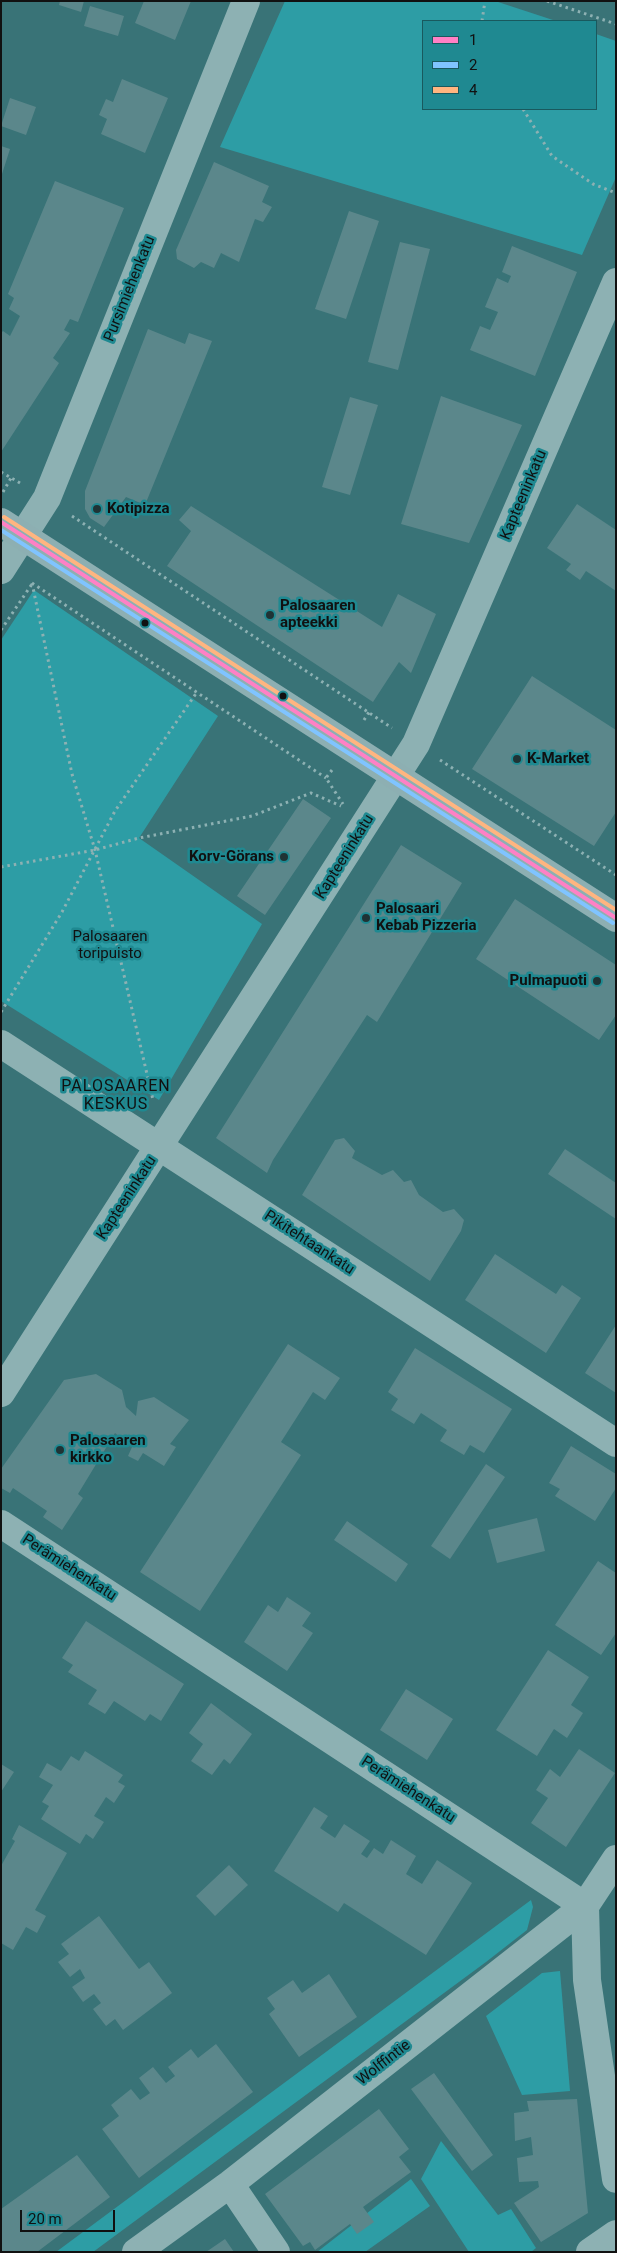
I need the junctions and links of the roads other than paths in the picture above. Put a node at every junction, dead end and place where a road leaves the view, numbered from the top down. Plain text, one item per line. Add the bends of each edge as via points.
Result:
1 (246, 1) edge
2 (616, 282) edge
3 (12, 529) edge
4 (2, 568) edge
5 (396, 776) junction
6 (613, 909) edge
7 (1, 1044) edge
8 (160, 1146) junction
9 (1, 1393) edge
10 (616, 1443) edge
11 (1, 1524) edge
12 (616, 1858) edge
13 (585, 1906) junction
14 (616, 2179) edge
15 (230, 2184) junction
16 (616, 2234) edge
17 (136, 2252) edge
18 (276, 2252) edge
19 (590, 2252) edge

1 - 3 street, Pursimiehenkatu via 47,498
2 - 5 street, Kapteeninkatu via 416,744
3 - 4 street, Pursimiehenkatu
3 - 5 main road
5 - 6 main road
5 - 8 street, Kapteeninkatu
7 - 8 street, Pikitehtaankatu
8 - 9 street, Kapteeninkatu
8 - 10 street, Pikitehtaankatu
11 - 13 street, Perämiehenkatu
12 - 13 street, Wolffintie
13 - 14 street via 587,1980
13 - 15 street, Wolffintie
15 - 17 street, Wolffintie
15 - 18 street
16 - 19 street

